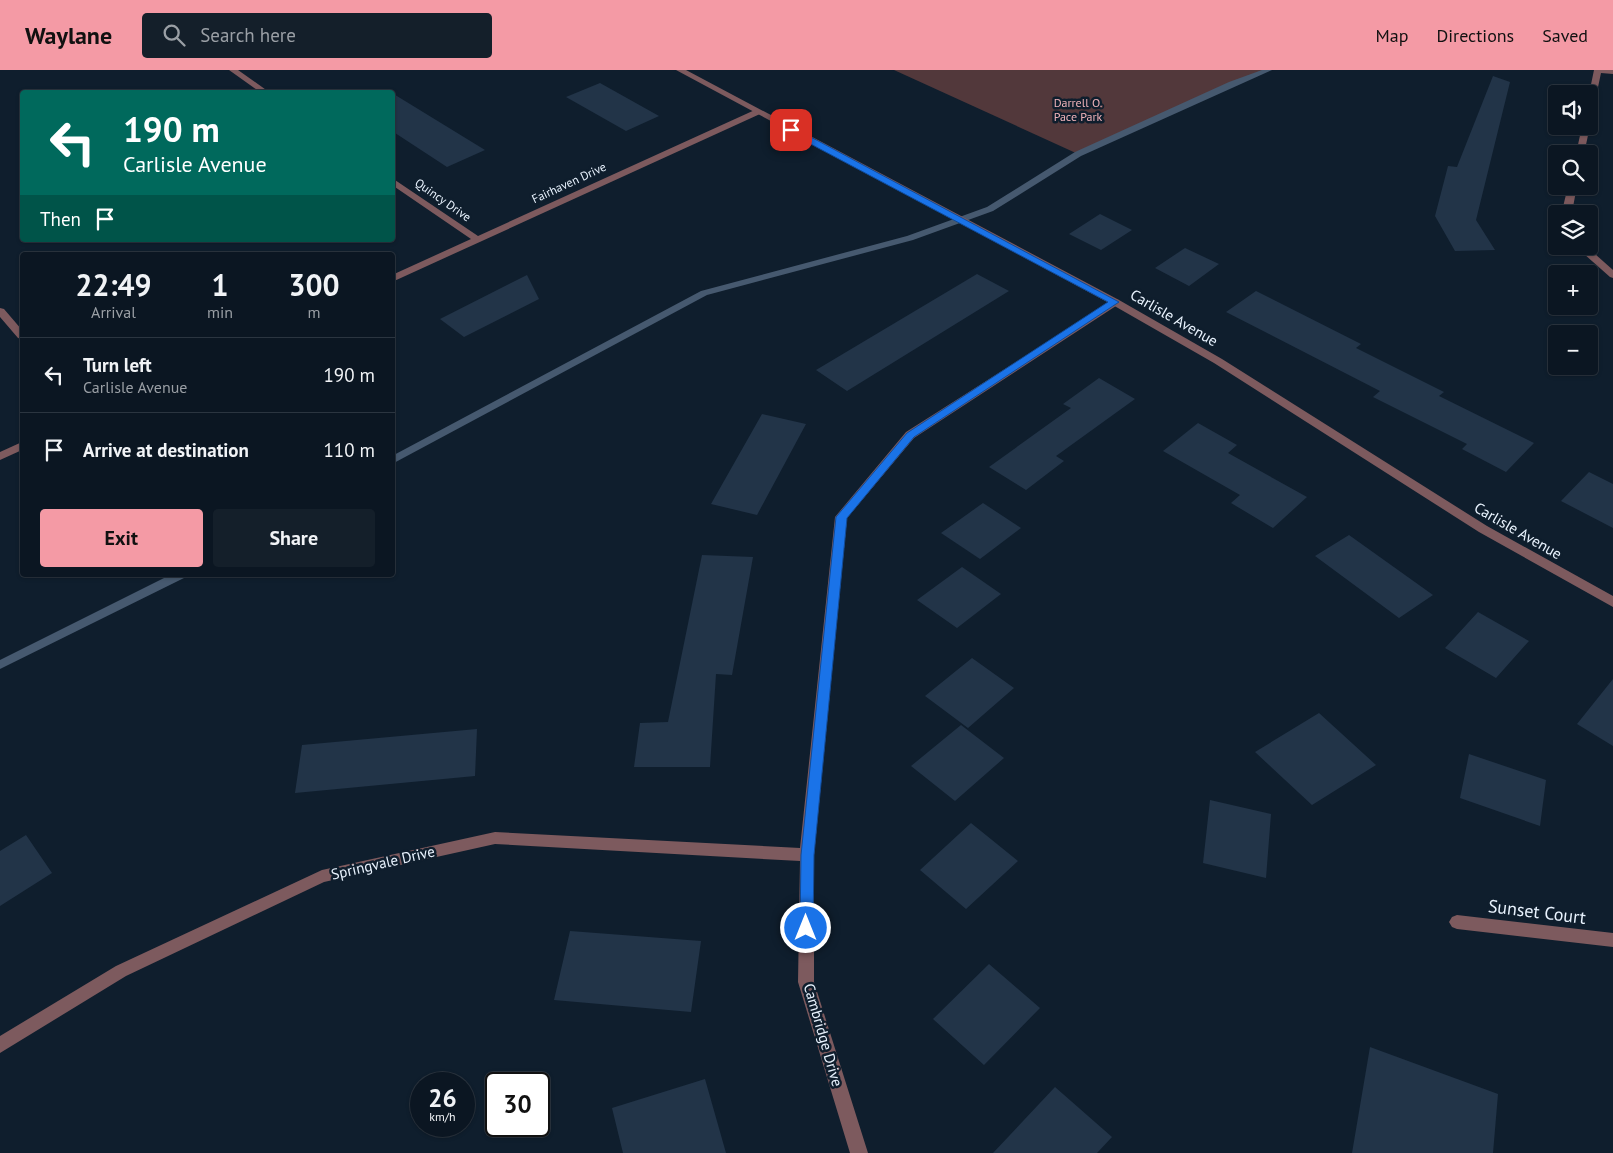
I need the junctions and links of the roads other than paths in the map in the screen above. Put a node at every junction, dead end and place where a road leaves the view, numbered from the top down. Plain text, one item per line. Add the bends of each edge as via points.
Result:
1 (233, 70) edge
2 (680, 70) edge
3 (1598, 70) edge
4 (1613, 72) edge
5 (1595, 85) edge
6 (263, 90) edge
7 (757, 112) junction
8 (395, 183) edge
9 (478, 240) junction
10 (1590, 255) edge
11 (1613, 275) edge
12 (395, 278) edge
13 (1115, 302) junction
14 (0, 311) edge
15 (20, 334) edge
16 (20, 447) edge
17 (0, 456) edge
18 (1613, 602) edge
19 (807, 855) junction
20 (1457, 922) dead end
21 (1613, 940) edge
22 (0, 1045) edge
23 (859, 1153) edge

1 - 6 street
2 - 7 street, Carlisle Avenue
3 - 4 street
3 - 5 street
7 - 9 street, Fairhaven Drive
7 - 13 street, Carlisle Avenue
8 - 9 street, Quincy Drive
9 - 12 street, Fairhaven Drive
10 - 11 street
13 - 18 street, Carlisle Avenue via 1218,361 1483,530
13 - 19 street, Cambridge Drive via 910,435 841,517
14 - 15 street
16 - 17 street
19 - 22 street, Springvale Drive via 496,838 322,876 121,971
19 - 23 street, Cambridge Drive via 806,982
20 - 21 street, Sunset Court

